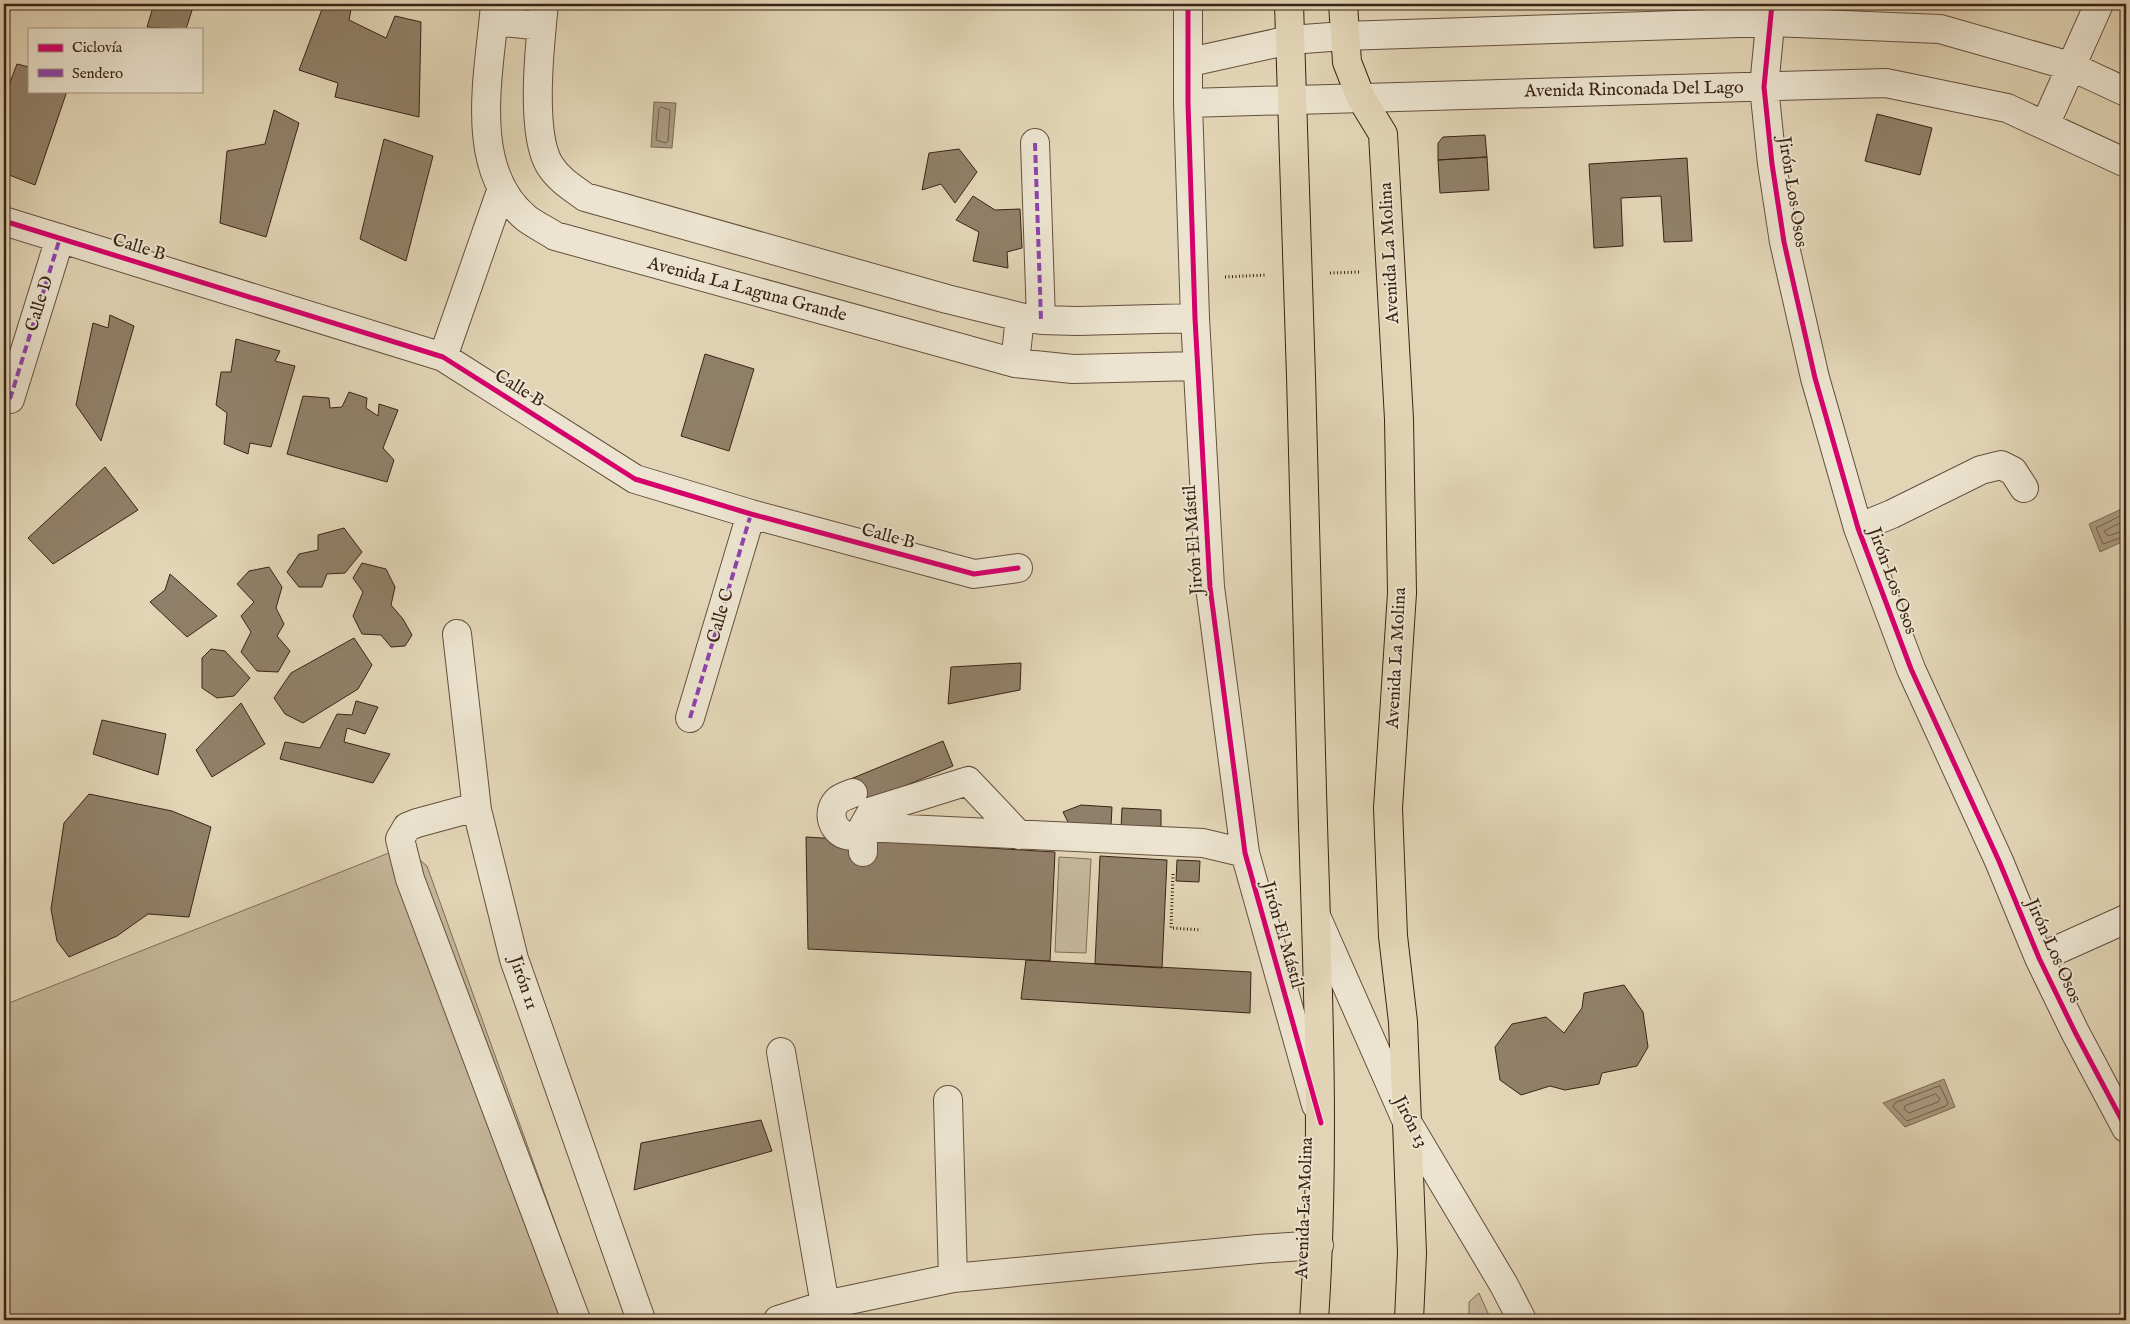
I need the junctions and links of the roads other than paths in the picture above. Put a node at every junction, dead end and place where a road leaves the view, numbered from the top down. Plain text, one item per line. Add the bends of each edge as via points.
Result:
1 (1188, 4) edge
2 (1289, 4) edge
3 (1343, 4) edge
4 (2099, 4) edge
5 (495, 12) edge
6 (1771, 13) edge
7 (543, 15) edge
8 (1344, 36) junction
9 (1290, 40) junction
10 (1190, 62) junction
11 (2070, 66) junction
12 (1764, 87) junction
13 (2126, 92) edge
14 (1361, 98) junction
15 (1292, 100) junction
16 (1188, 103) junction
17 (2044, 125) junction
18 (1035, 143) dead end
19 (2126, 162) edge
20 (502, 188) junction
21 (4, 221) edge
22 (60, 238) junction
23 (1030, 318) junction
24 (1195, 318) junction
25 (443, 357) junction
26 (1015, 363) junction
27 (1196, 366) junction
28 (10, 399) dead end
29 (2024, 488) dead end
30 (751, 514) junction
31 (1858, 528) junction
32 (1018, 568) dead end
33 (457, 634) dead end
34 (690, 718) dead end
35 (853, 793) dead end
36 (476, 807) junction
37 (1019, 835) junction
38 (863, 852) dead end
39 (1246, 853) junction
40 (1316, 916) junction
41 (2126, 918) edge
42 (2039, 958) junction
43 (781, 1052) dead end
44 (948, 1100) dead end
45 (1407, 1122) junction
46 (1321, 1123) junction
47 (2126, 1128) edge
48 (1319, 1245) junction
49 (953, 1278) junction
50 (825, 1305) junction
51 (576, 1320) edge
52 (641, 1320) edge
53 (778, 1320) edge
54 (1314, 1320) edge
55 (1409, 1320) edge
56 (1522, 1320) edge

1 - 10 street, Jirón El Mástil
2 - 9 main road, Avenida La Molina
3 - 8 main road, Avenida La Molina
4 - 11 street
5 - 7 street
5 - 20 street, Avenida La Laguna Grande via 486,115 489,158
6 - 8 street
6 - 11 street via 1940,29
6 - 12 street, Jirón Los Osos
7 - 23 street via 539,136 548,163 563,182 585,197 947,299
8 - 9 street
8 - 14 main road, Avenida La Molina via 1347,62
9 - 10 street
9 - 15 main road, Avenida La Molina
10 - 16 street, Jirón El Mástil
11 - 13 street
11 - 17 street
12 - 14 street, Avenida Rinconada Del Lago
12 - 17 street, Avenida Rinconada Del Lago via 1886,83 2007,108
12 - 31 street, Jirón Los Osos via 1772,164 1798,310
14 - 15 street, Avenida Rinconada Del Lago
14 - 45 main road, Avenida La Molina via 1383,134 1400,419 1402,593 1388,808 1393,936 1403,1022
15 - 16 street, Avenida Rinconada Del Lago
15 - 40 main road, Avenida La Molina
16 - 24 street, Jirón El Mástil
17 - 19 street, Avenida Rinconada Del Lago
18 - 23 street
20 - 25 street
20 - 26 street, Avenida La Laguna Grande via 525,217 555,236
21 - 22 street, Calle B
22 - 25 street, Calle B
22 - 28 street, Calle D
23 - 24 street
23 - 26 street
24 - 27 street, Jirón El Mástil
25 - 30 street, Calle B via 635,479
26 - 27 street, Avenida La Laguna Grande via 1073,369
27 - 39 street, Jirón El Mástil via 1210,587
29 - 31 street via 2013,472 2001,465 1981,470
30 - 32 street, Calle B via 974,574
30 - 34 street, Calle C
31 - 42 street, Jirón Los Osos via 1911,669 1999,861
33 - 36 street, Jirón 11
35 - 38 street via 838,800 831,816 837,830 844,835 863,836
36 - 51 street via 407,827 400,839 410,879
36 - 52 street, Jirón 11 via 514,959
37 - 37 street via 882,828 863,827 872,812 968,780
37 - 39 street via 1203,843
39 - 46 street, Jirón El Mástil
40 - 45 street, Jirón 13
40 - 46 main road, Avenida La Molina
41 - 42 street
42 - 47 street, Jirón Los Osos
43 - 50 street
44 - 49 street
45 - 55 main road, Avenida La Molina via 1412,1253
45 - 56 street, Jirón 13
46 - 48 main road, Avenida La Molina
48 - 49 street
48 - 54 main road, Avenida La Molina
49 - 50 street
50 - 53 street

